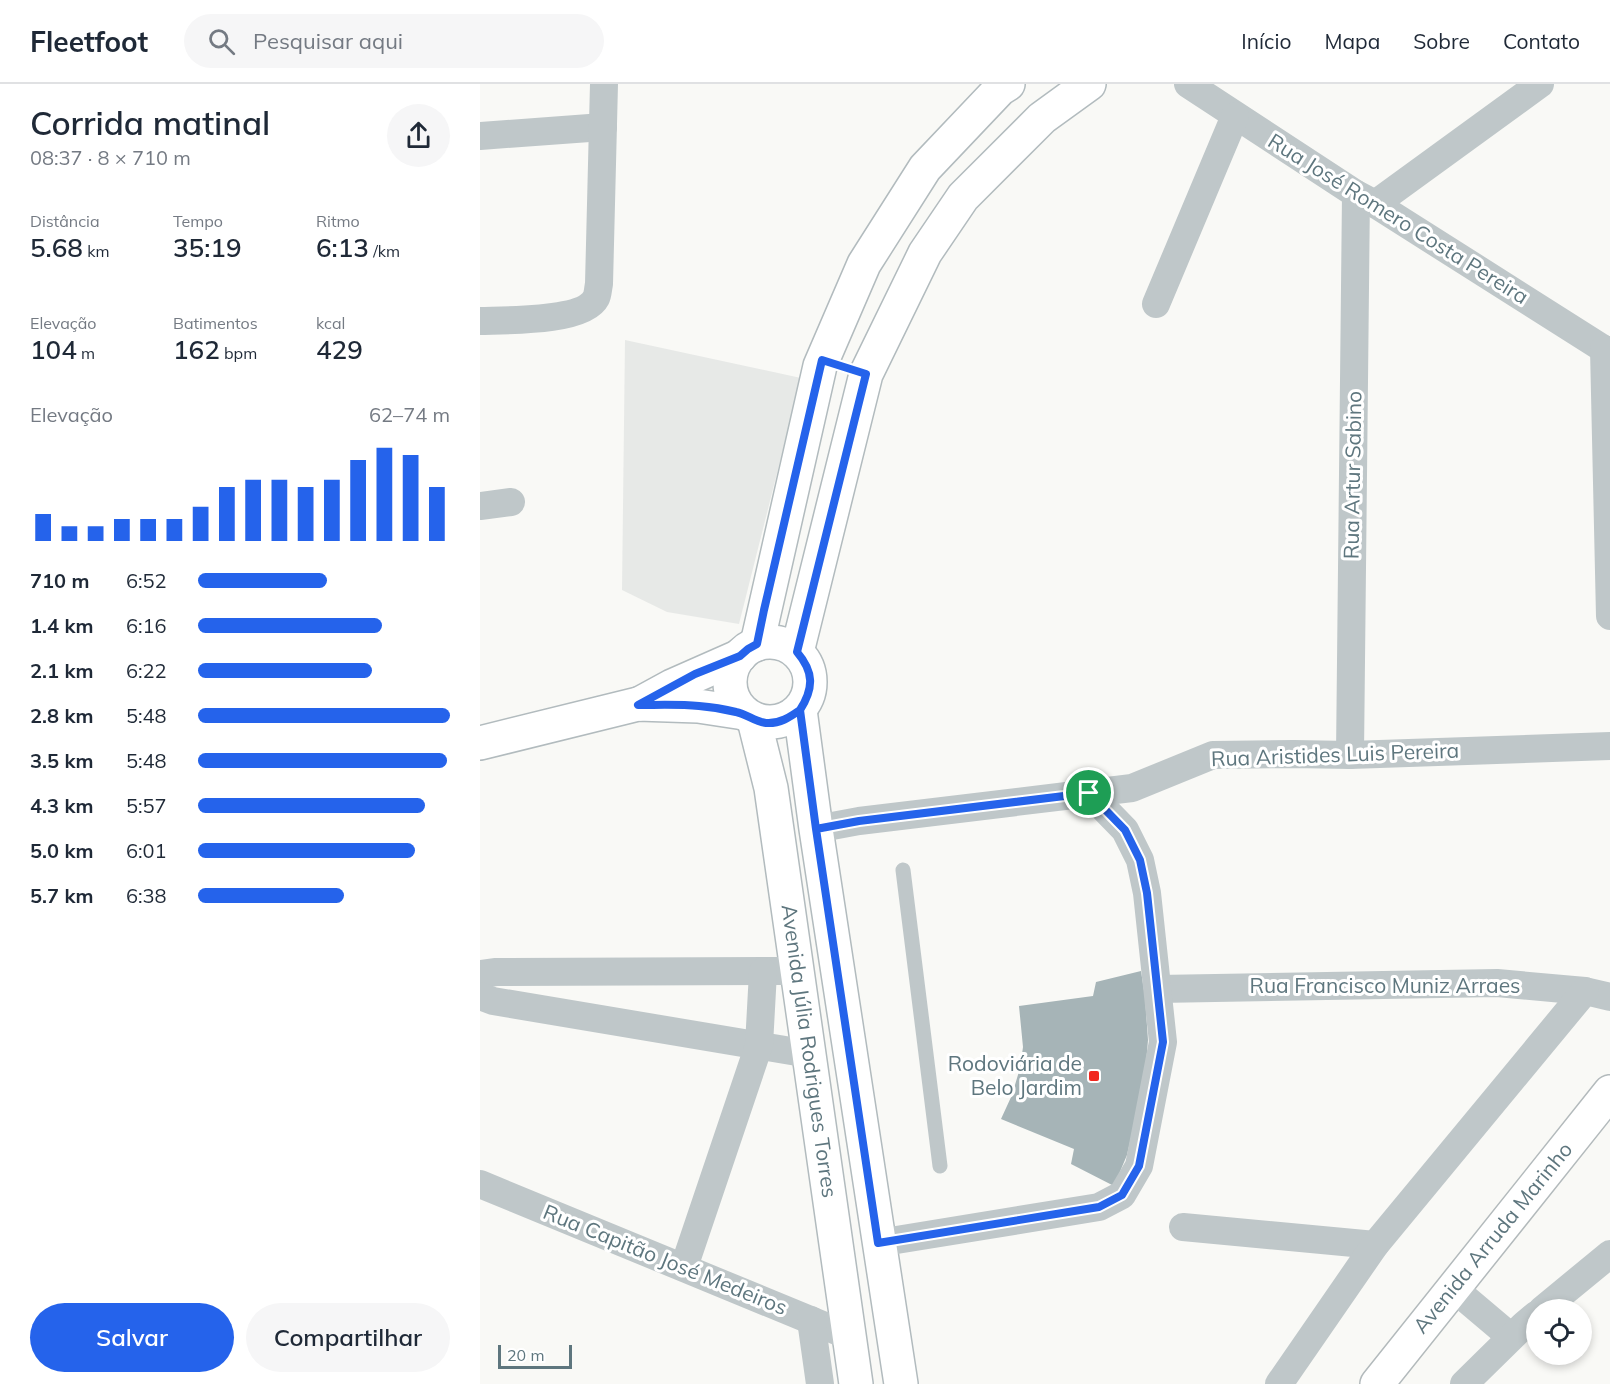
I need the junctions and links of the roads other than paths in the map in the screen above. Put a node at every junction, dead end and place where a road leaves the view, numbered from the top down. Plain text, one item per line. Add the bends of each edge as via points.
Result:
1 (604, 84) edge
2 (1009, 84) edge
3 (1089, 84) edge
4 (1188, 84) edge
5 (1540, 84) edge
6 (1235, 116) junction
7 (1042, 118) junction
8 (603, 127) junction
9 (480, 136) edge
10 (1365, 199) junction
11 (1156, 304) dead end
12 (480, 321) edge
13 (1607, 351) edge
14 (822, 360) junction
15 (866, 374) junction
16 (1609, 496) edge
17 (511, 502) dead end
18 (480, 506) edge
19 (1610, 616) edge
20 (748, 650) junction
21 (797, 652) junction
22 (638, 705) junction
23 (800, 710) junction
24 (749, 716) junction
25 (480, 743) edge
26 (1610, 746) edge
27 (1350, 755) junction
28 (1089, 793) junction
29 (816, 829) junction
30 (903, 870) dead end
31 (797, 971) junction
32 (763, 972) junction
33 (480, 974) edge
34 (1158, 989) junction
35 (1598, 994) edge
36 (480, 996) edge
37 (759, 1046) junction
38 (809, 1054) junction
39 (1610, 1092) edge
40 (940, 1166) dead end
41 (480, 1184) edge
42 (1183, 1227) dead end
43 (878, 1243) junction
44 (1375, 1245) junction
45 (1610, 1254) edge
46 (684, 1267) junction
47 (1453, 1288) junction
48 (1555, 1299) edge
49 (811, 1320) junction
50 (1526, 1324) edge
51 (849, 1336) junction
52 (1511, 1337) junction
53 (820, 1384) edge
54 (856, 1384) edge
55 (901, 1384) edge
56 (1278, 1384) edge
57 (1377, 1384) edge
58 (1464, 1384) edge

1 - 8 street
2 - 7 main road
2 - 14 main road via 925,168 864,264
3 - 7 main road
4 - 6 street, Rua José Romero Costa Pereira
5 - 10 street
6 - 10 street, Rua José Romero Costa Pereira
6 - 11 street
7 - 15 main road via 963,196 925,253
8 - 9 street
8 - 12 street via 596,299 588,307 548,318
10 - 13 street, Rua José Romero Costa Pereira
10 - 27 street, Rua Artur Sabino
13 - 16 street
14 - 15 main road
14 - 20 main road via 764,610
15 - 21 main road
16 - 19 street
17 - 18 street
20 - 21 main road via 778,642
20 - 22 main road
20 - 24 main road via 733,667 730,679 735,703
21 - 23 main road via 810,674 811,686
22 - 24 main road via 698,705
22 - 25 main road
23 - 24 main road via 779,722 766,723
23 - 29 main road, Avenida Júlia Rodrigues Torres
24 - 31 main road, Avenida Júlia Rodrigues Torres via 771,788
26 - 27 street, Rua Aristides Luis Pereira
27 - 28 street, Rua Aristides Luis Pereira via 1212,755 1132,788
28 - 29 street, Rua Aristides Luis Pereira
28 - 34 street via 1125,830 1140,860
29 - 43 main road, Avenida Júlia Rodrigues Torres
30 - 40 lane
31 - 32 street
31 - 38 main road, Avenida Júlia Rodrigues Torres
32 - 33 street
32 - 37 street
34 - 35 street, Rua Francisco Muniz Arraes via 1497,983
34 - 43 street via 1163,1042 1139,1166 1122,1195 1099,1207
35 - 44 street
36 - 37 street
37 - 38 street
37 - 46 street
38 - 51 main road, Avenida Júlia Rodrigues Torres
39 - 47 main road, Avenida Arruda Marinho
41 - 46 street, Rua Capitão José Medeiros
42 - 44 street
43 - 55 main road, Avenida Júlia Rodrigues Torres
44 - 56 street
45 - 48 street
46 - 49 street, Rua Capitão José Medeiros
47 - 52 street
47 - 57 main road, Avenida Arruda Marinho
49 - 51 street, Rua Capitão José Medeiros
49 - 53 street
50 - 52 street
51 - 54 main road, Avenida Júlia Rodrigues Torres
52 - 58 street

